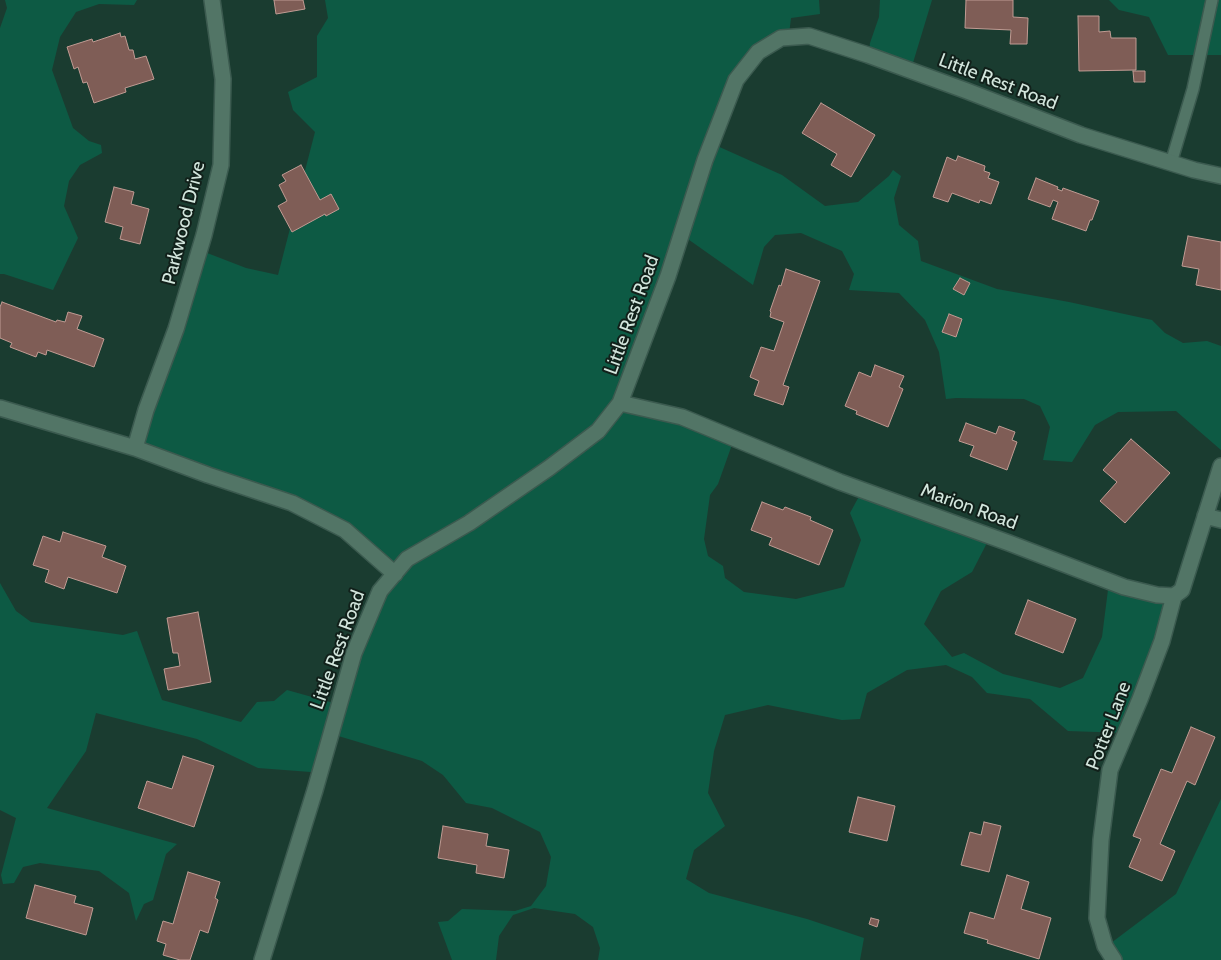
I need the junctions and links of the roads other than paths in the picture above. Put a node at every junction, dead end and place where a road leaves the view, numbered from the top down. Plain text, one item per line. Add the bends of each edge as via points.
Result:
1 (212, 0) edge
2 (1212, 0) edge
3 (1171, 163) junction
4 (1221, 176) edge
5 (620, 403) junction
6 (0, 408) edge
7 (135, 448) junction
8 (1221, 466) edge
9 (1205, 516) junction
10 (1221, 520) edge
11 (395, 574) junction
12 (1174, 596) junction
13 (262, 960) edge
14 (1114, 960) edge

1 - 7 street, Parkwood Drive via 222,78 221,166 182,311
2 - 3 lane via 1193,89
3 - 4 street, Little Rest Road
3 - 5 street, Little Rest Road via 1081,135 868,54 809,36 781,38 758,52 736,80
5 - 11 street, Little Rest Road via 598,431 469,523 407,559
5 - 12 street, Marion Road via 682,417 840,482 1124,587
6 - 7 street
7 - 11 street via 292,503 345,530
8 - 9 street
9 - 10 street
9 - 12 street via 1182,590
11 - 13 street, Little Rest Road via 380,591 354,653
12 - 14 street, Potter Lane via 1162,641 1110,770 1101,840 1097,918 1105,946

